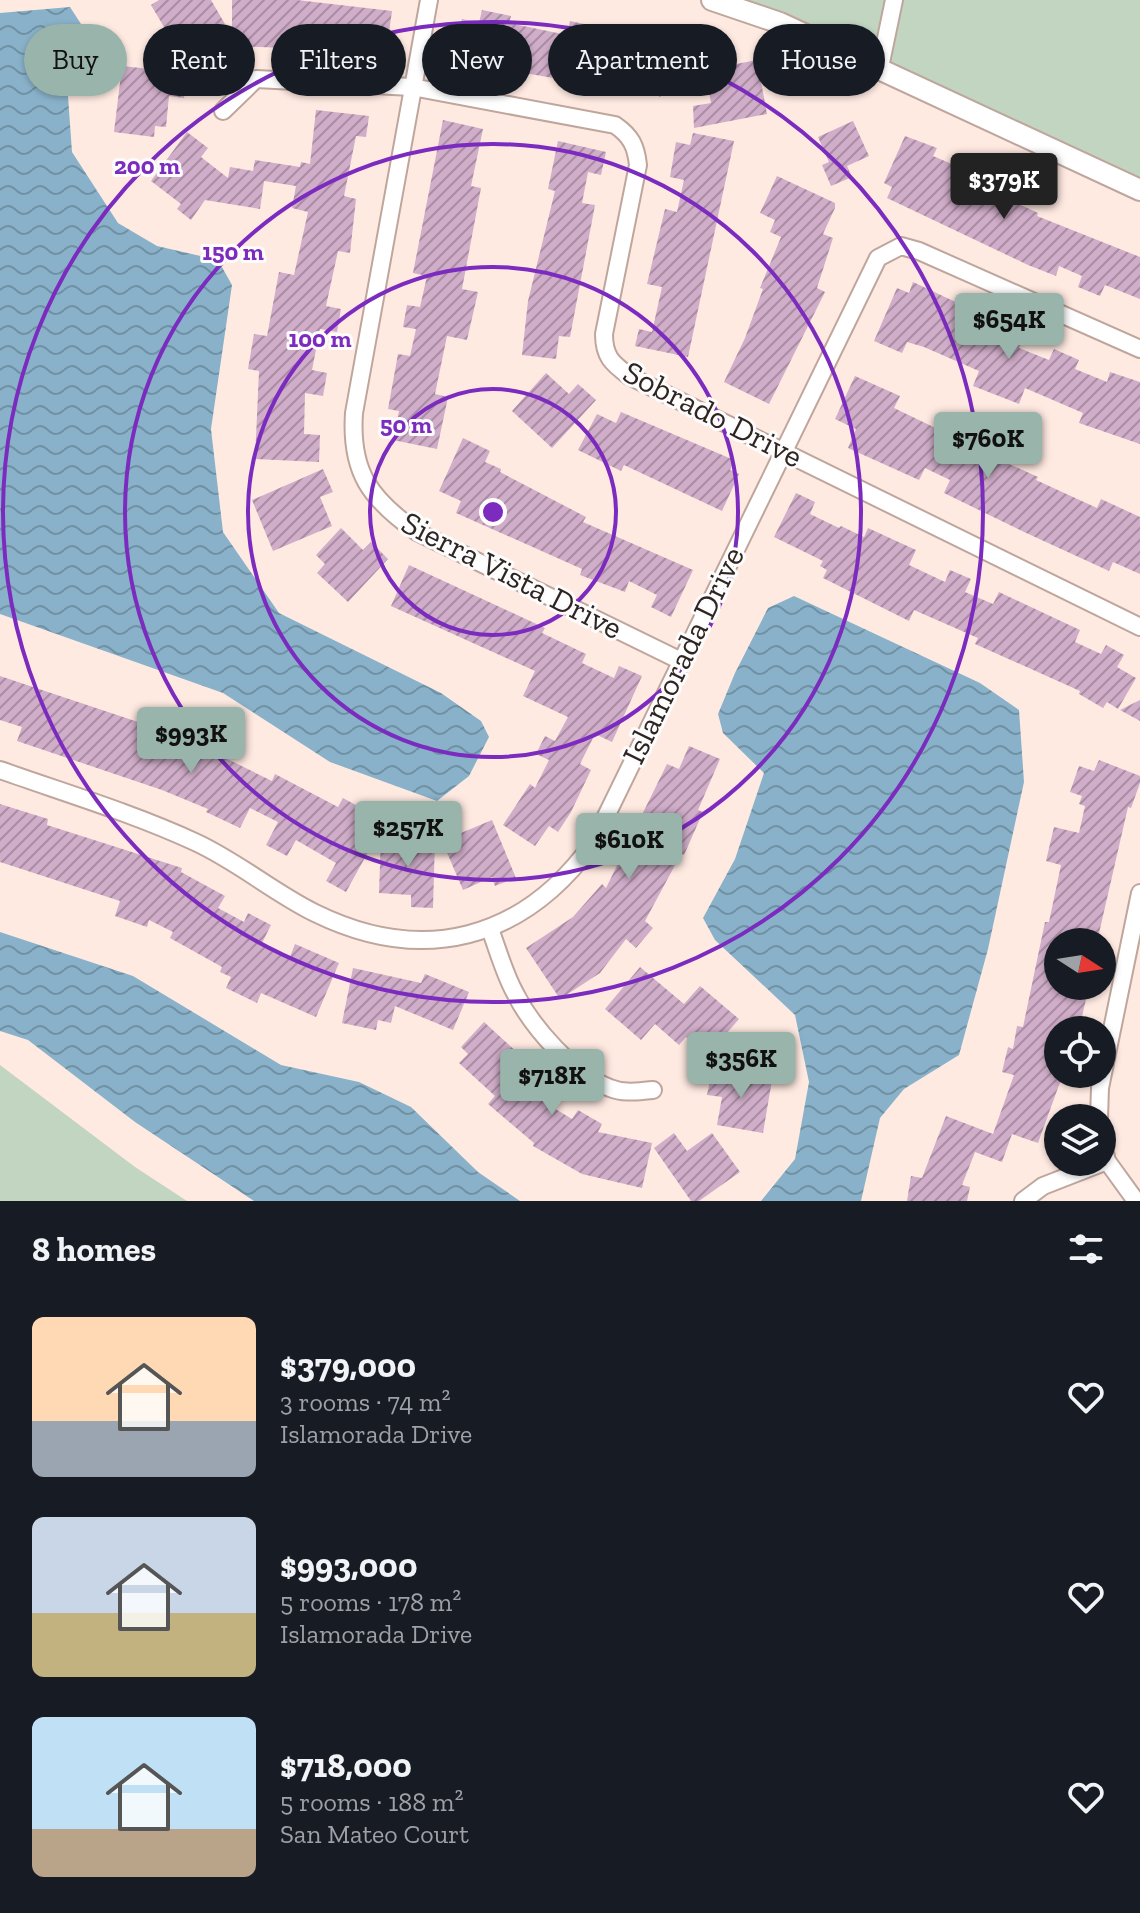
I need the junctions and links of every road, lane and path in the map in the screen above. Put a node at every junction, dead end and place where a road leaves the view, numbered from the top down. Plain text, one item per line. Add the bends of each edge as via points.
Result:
1 (429, 0) edge
2 (712, 0) edge
3 (894, 0) edge
4 (782, 24) edge
5 (885, 43) edge
6 (885, 75) edge
7 (412, 87) junction
8 (223, 111) dead end
9 (1140, 190) edge
10 (1140, 349) edge
11 (782, 450) junction
12 (1140, 627) edge
13 (679, 660) junction
14 (0, 770) edge
15 (1140, 893) edge
16 (490, 929) junction
17 (653, 1090) dead end
18 (1099, 1104) edge
19 (1116, 1173) edge
20 (1069, 1176) edge
21 (1023, 1201) edge
22 (1136, 1201) edge

1 - 7 street, Sierra Vista Drive
2 - 4 street
3 - 5 street
6 - 9 street
7 - 8 street via 256,79
7 - 11 street, Sobrado Drive via 600,120 628,134 638,165 604,351 629,376
7 - 13 street, Sierra Vista Drive via 354,413 356,462 388,512 417,532
10 - 11 street, Islamorada Drive via 901,246 878,258
11 - 12 street, Sobrado Drive
11 - 13 street, Islamorada Drive
13 - 16 street, Islamorada Drive via 593,843 547,895
14 - 16 street, Islamorada Drive via 198,843 353,930 395,941 436,942
15 - 18 street
16 - 17 street via 514,993 542,1035 608,1088 629,1093
19 - 22 street
20 - 21 street

